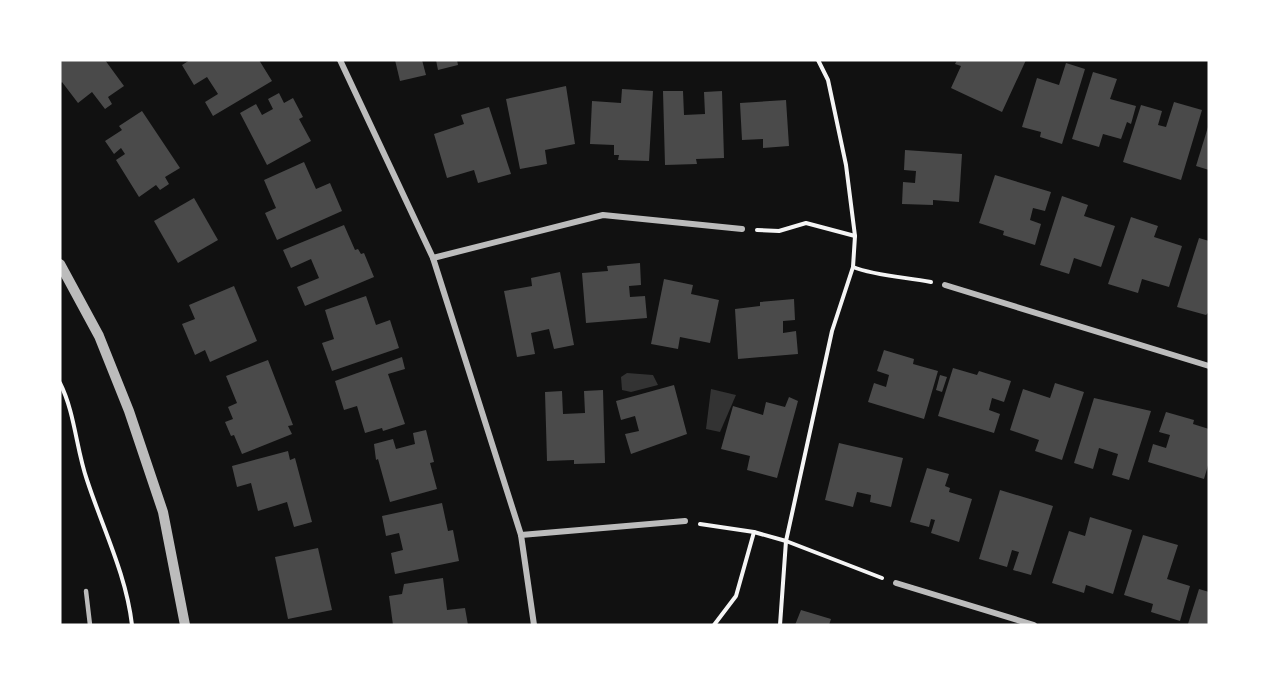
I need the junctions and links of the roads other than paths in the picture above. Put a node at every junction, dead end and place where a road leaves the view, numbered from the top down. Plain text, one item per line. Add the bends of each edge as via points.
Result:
1 (340, 60) edge
2 (742, 229) road end
3 (433, 258) junction
4 (60, 264) edge
5 (945, 285) road end
6 (1209, 366) edge
7 (684, 521) road end
8 (521, 535) junction
9 (896, 583) road end
10 (86, 591) dead end
11 (90, 625) edge
12 (185, 625) edge
13 (534, 625) edge
14 (1034, 625) edge

1 - 3 street
2 - 3 street via 603,215
3 - 8 street
4 - 12 street via 99,336 133,423 163,512
5 - 6 street
7 - 8 street
8 - 13 street
9 - 14 street
10 - 11 lane

